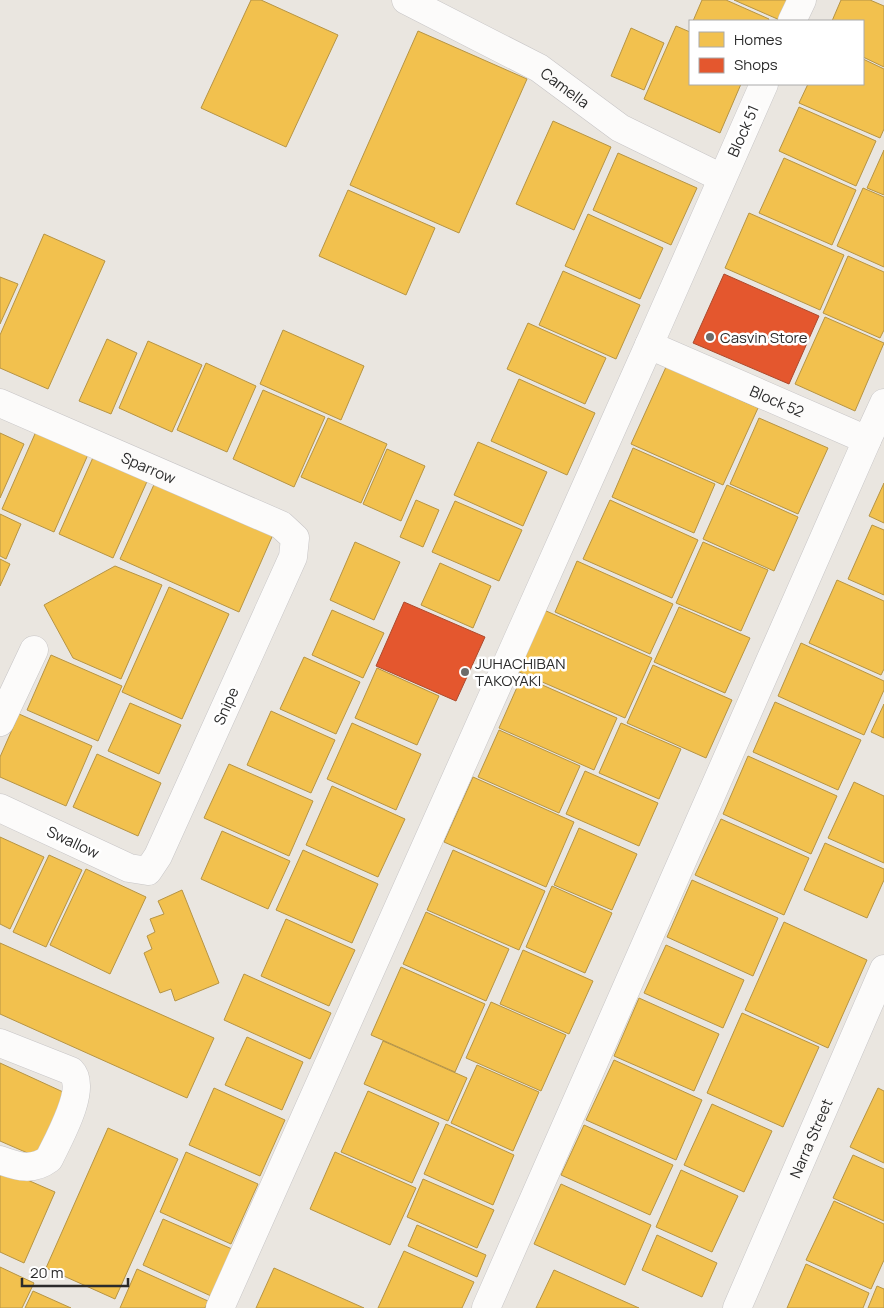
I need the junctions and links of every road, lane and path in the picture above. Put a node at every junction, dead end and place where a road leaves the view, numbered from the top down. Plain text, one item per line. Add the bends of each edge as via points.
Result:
1 (406, 0) edge
2 (802, 0) edge
3 (792, 20) edge
4 (764, 85) edge
5 (722, 178) junction
6 (649, 345) junction
7 (884, 403) edge
8 (0, 404) edge
9 (867, 440) junction
10 (295, 538) joint
11 (34, 650) dead end
12 (0, 722) edge
13 (0, 808) edge
14 (148, 871) joint
15 (884, 968) edge
16 (0, 1043) edge
17 (0, 1160) edge
18 (220, 1308) edge
19 (486, 1308) edge
20 (737, 1308) edge

1 - 5 street, Camella via 539,68 620,128
2 - 3 street
4 - 5 street, Block 51
5 - 6 street, Block 51
6 - 9 street, Block 52
6 - 18 street, Block 51
7 - 9 street
8 - 10 street, Sparrow via 280,525
9 - 19 street
10 - 14 street, Snipe via 293,557 158,856
11 - 12 street
13 - 14 street, Swallow via 129,868
15 - 20 street, Narra Street
16 - 17 street via 71,1071 77,1084 74,1102 49,1159 32,1167

